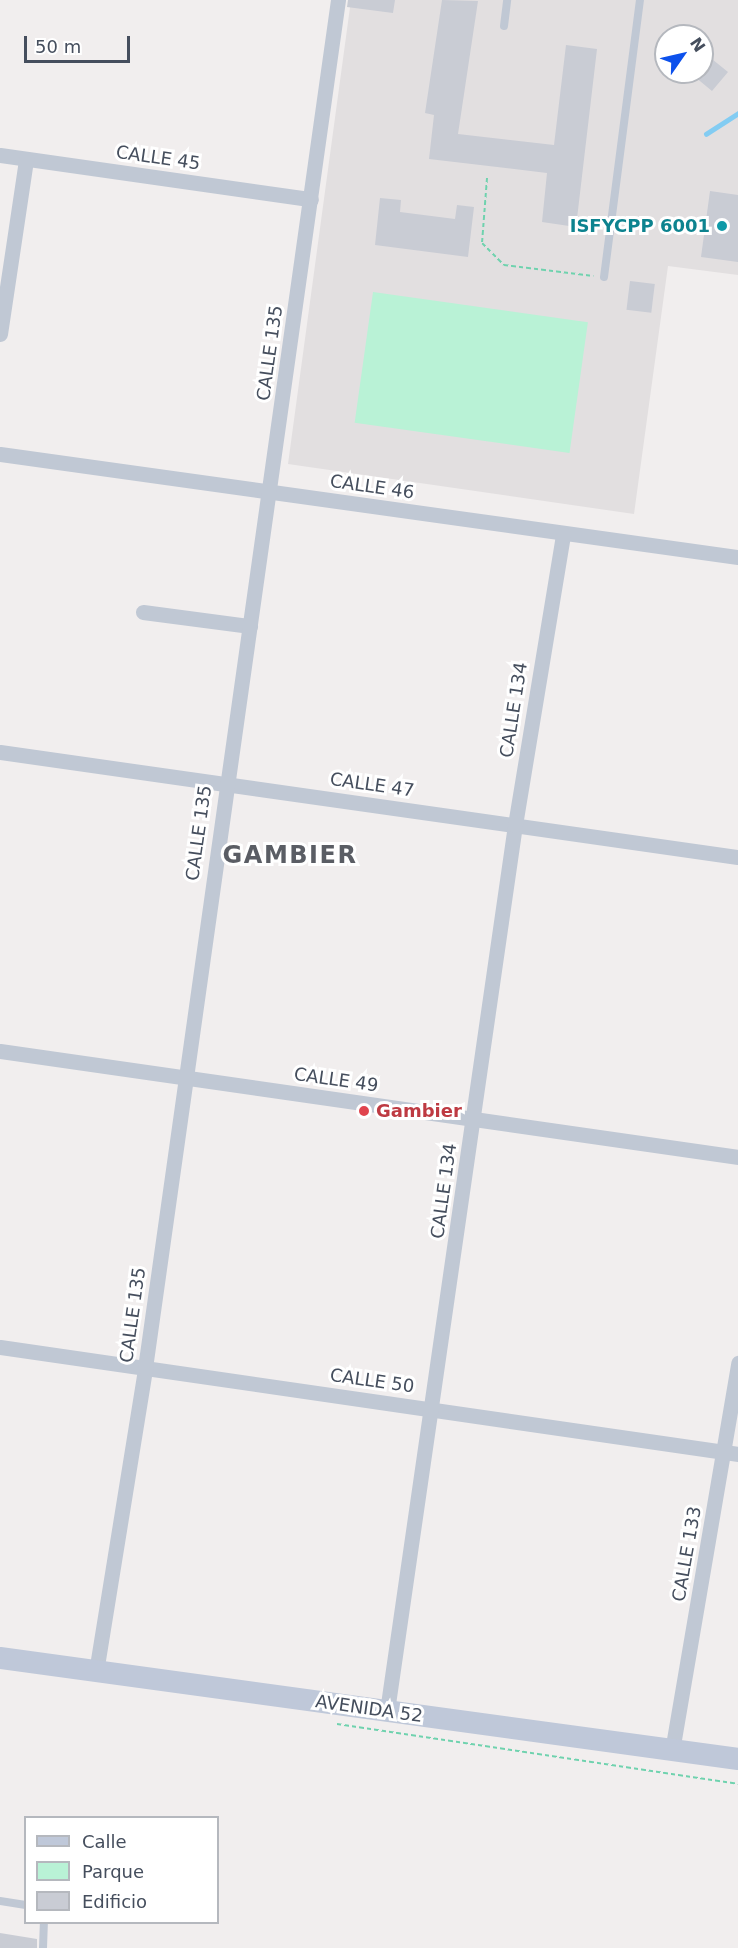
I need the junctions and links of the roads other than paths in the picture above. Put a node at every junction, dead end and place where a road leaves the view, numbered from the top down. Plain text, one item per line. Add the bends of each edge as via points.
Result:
1 (338, 0) edge
2 (507, 0) edge
3 (640, 0) edge
4 (504, 27) dead end
5 (0, 155) edge
6 (26, 159) junction
7 (311, 199) junction
8 (604, 277) road end
9 (0, 334) edge
10 (0, 454) edge
11 (270, 493) junction
12 (563, 534) junction
13 (738, 557) edge
14 (142, 612) dead end
15 (250, 627) junction
16 (0, 752) edge
17 (226, 784) junction
18 (515, 825) junction
19 (738, 857) edge
20 (0, 1051) edge
21 (184, 1078) junction
22 (473, 1119) junction
23 (738, 1157) edge
24 (0, 1347) edge
25 (738, 1363) edge
26 (146, 1368) junction
27 (433, 1410) junction
28 (731, 1453) edge
29 (0, 1658) edge
30 (96, 1672) junction
31 (387, 1711) junction
32 (672, 1750) junction
33 (738, 1759) edge
34 (0, 1901) edge
35 (24, 1905) edge
36 (44, 1924) edge
37 (43, 1948) edge

1 - 7 street, CALLE 135
2 - 4 lane
3 - 8 lane
5 - 6 street, CALLE 45
6 - 7 street, CALLE 45
6 - 9 street
7 - 11 street, CALLE 135
10 - 11 street, CALLE 46
11 - 12 street, CALLE 46
11 - 15 street, CALLE 135
12 - 13 street, CALLE 46
12 - 18 street, CALLE 134
14 - 15 street
15 - 17 street, CALLE 135
16 - 17 street, CALLE 47
17 - 18 street, CALLE 47
17 - 21 street, CALLE 135
18 - 19 street, CALLE 47
18 - 22 street, CALLE 134
20 - 21 street, CALLE 49
21 - 22 street, CALLE 49
21 - 26 street, CALLE 135
22 - 23 street, CALLE 49
22 - 27 street, CALLE 134
24 - 26 street, CALLE 50
25 - 28 street, CALLE 133
26 - 27 street, CALLE 50
26 - 30 street, CALLE 135
27 - 28 street, CALLE 50
27 - 31 street, CALLE 134
28 - 32 street, CALLE 133
29 - 30 main road, AVENIDA 52
30 - 31 main road, AVENIDA 52
31 - 32 main road, AVENIDA 52
32 - 33 main road, AVENIDA 52
34 - 35 lane
36 - 37 lane

